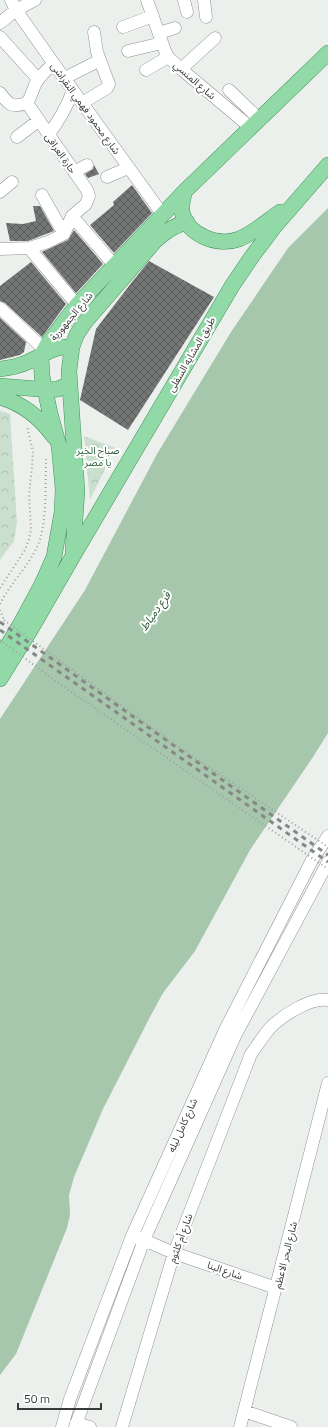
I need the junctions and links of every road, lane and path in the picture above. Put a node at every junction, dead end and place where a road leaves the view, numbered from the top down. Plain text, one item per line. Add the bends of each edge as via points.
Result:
1 (35, 0) edge
2 (147, 0) edge
3 (184, 0) edge
4 (204, 0) edge
5 (14, 5) edge
6 (187, 12) dead end
7 (153, 16) junction
8 (206, 17) dead end
9 (0, 23) edge
10 (123, 26) dead end
11 (176, 28) dead end
12 (94, 32) dead end
13 (0, 38) edge
14 (160, 38) junction
15 (215, 38) dead end
16 (128, 51) dead end
17 (328, 52) edge
18 (168, 57) junction
19 (100, 60) junction
20 (54, 64) junction
21 (181, 69) junction
22 (146, 70) dead end
23 (64, 78) junction
24 (38, 79) junction
25 (73, 90) junction
26 (229, 90) dead end
27 (0, 94) edge
28 (27, 103) junction
29 (82, 103) junction
30 (38, 121) junction
31 (255, 123) junction
32 (48, 135) junction
33 (17, 137) dead end
34 (87, 165) dead end
35 (328, 165) edge
36 (128, 168) junction
37 (74, 172) junction
38 (107, 177) dead end
39 (12, 182) dead end
40 (185, 191) junction
41 (0, 192) edge
42 (42, 196) dead end
43 (300, 198) junction
44 (163, 214) junction
45 (72, 216) junction
46 (187, 222) junction
47 (64, 234) junction
48 (29, 248) junction
49 (0, 249) edge
50 (115, 266) junction
51 (77, 305) junction
52 (0, 308) edge
53 (72, 347) junction
54 (43, 353) junction
55 (0, 369) edge
56 (70, 384) junction
57 (0, 386) edge
58 (45, 389) junction
59 (0, 397) edge
60 (28, 410) junction
61 (27, 428) junction
62 (34, 429) dead end
63 (59, 446) junction
64 (46, 455) dead end
65 (73, 556) junction
66 (0, 588) edge
67 (0, 604) edge
68 (0, 610) edge
69 (0, 640) edge
70 (0, 658) edge
71 (0, 679) edge
72 (328, 836) edge
73 (328, 847) edge
74 (328, 862) edge
75 (328, 869) edge
76 (328, 1000) edge
77 (328, 1083) edge
78 (132, 1236) junction
79 (144, 1240) junction
80 (174, 1253) junction
81 (276, 1288) junction
82 (244, 1411) junction
83 (75, 1425) edge
84 (62, 1427) edge
85 (90, 1427) edge
86 (122, 1427) edge
87 (240, 1427) edge
88 (291, 1427) edge

1 - 5 street
2 - 7 street, شارع المنسي
3 - 6 street
4 - 8 street
5 - 9 street
5 - 20 street, شارع محمود فهمي النقراشى
7 - 10 street
7 - 14 street, شارع المنسي
11 - 14 street
12 - 19 street
13 - 24 street
14 - 16 street
14 - 18 street, شارع المنسي
15 - 21 street
17 - 31 main road, شارع الجمهورية
18 - 21 street, شارع المنسي
18 - 22 street
19 - 23 street
19 - 29 street via 109,86
20 - 23 street, شارع محمود فهمي النقراشى
20 - 24 street
21 - 31 street, شارع المنسي
23 - 25 street, شارع محمود فهمي النقراشى
24 - 28 street via 32,97
25 - 29 street, شارع محمود فهمي النقراشى
25 - 32 street via 59,122
26 - 31 street
27 - 28 street via 13,106
28 - 30 street, حارة العراقى
29 - 36 street, شارع محمود فهمي النقراشى
30 - 32 street, حارة العراقى
30 - 33 street
31 - 40 main road, شارع الجمهورية
32 - 37 street, حارة العراقى
34 - 37 street
35 - 43 main road, طريق المشايه السفلى
36 - 38 street
36 - 44 street, شارع محمود فهمي النقراشى
37 - 45 street, حارة العراقى via 90,196 86,204
39 - 41 street
40 - 44 main road, شارع الجمهورية
40 - 46 main road via 182,212
42 - 47 street
43 - 46 main road via 251,232 238,239 224,242 196,233
43 - 65 main road, طريق المشايه السفلى via 275,226 232,286
44 - 50 main road, شارع الجمهورية
45 - 47 street
45 - 50 street
46 - 53 main road, شارع الجمهورية via 165,231 155,241 85,322
47 - 48 street
48 - 49 street
48 - 51 street
50 - 51 main road, شارع الجمهورية
51 - 54 main road, شارع الجمهورية
52 - 54 street
53 - 54 main road via 64,346
53 - 56 main road, شارع الجمهورية
54 - 55 main road via 26,363
54 - 58 main road via 42,376
56 - 58 main road via 58,389
56 - 65 main road, شارع الجمهورية via 77,491
57 - 58 main road
58 - 63 main road
59 - 60 main road
60 - 61 path
60 - 63 main road via 49,430
61 - 62 path
61 - 66 path via 32,452 29,540
63 - 70 main road via 63,489 62,512 54,557 42,584
64 - 67 path via 44,524 40,541
65 - 71 main road, شارع الجمهورية
68 - 73 path, bridge via 4,620 173,743
69 - 75 path, bridge
72 - 78 street, شارع كامل ليله via 312,860 225,1030
74 - 79 street, شارع كامل ليله via 234,1036
76 - 80 street, شارع أم كلثوم via 308,1002 289,1013 270,1028 251,1054
77 - 81 street, شارع البحر الاعظم
78 - 79 street, شارع البنا
78 - 84 street, شارع كامل ليله via 70,1399
79 - 80 street, شارع البنا
79 - 83 street, شارع كامل ليله
80 - 81 street, شارع البنا
80 - 86 street, شارع أم كلثوم
81 - 82 street, شارع البحر الاعظم
82 - 87 street, شارع البحر الاعظم
82 - 88 street
83 - 85 street

